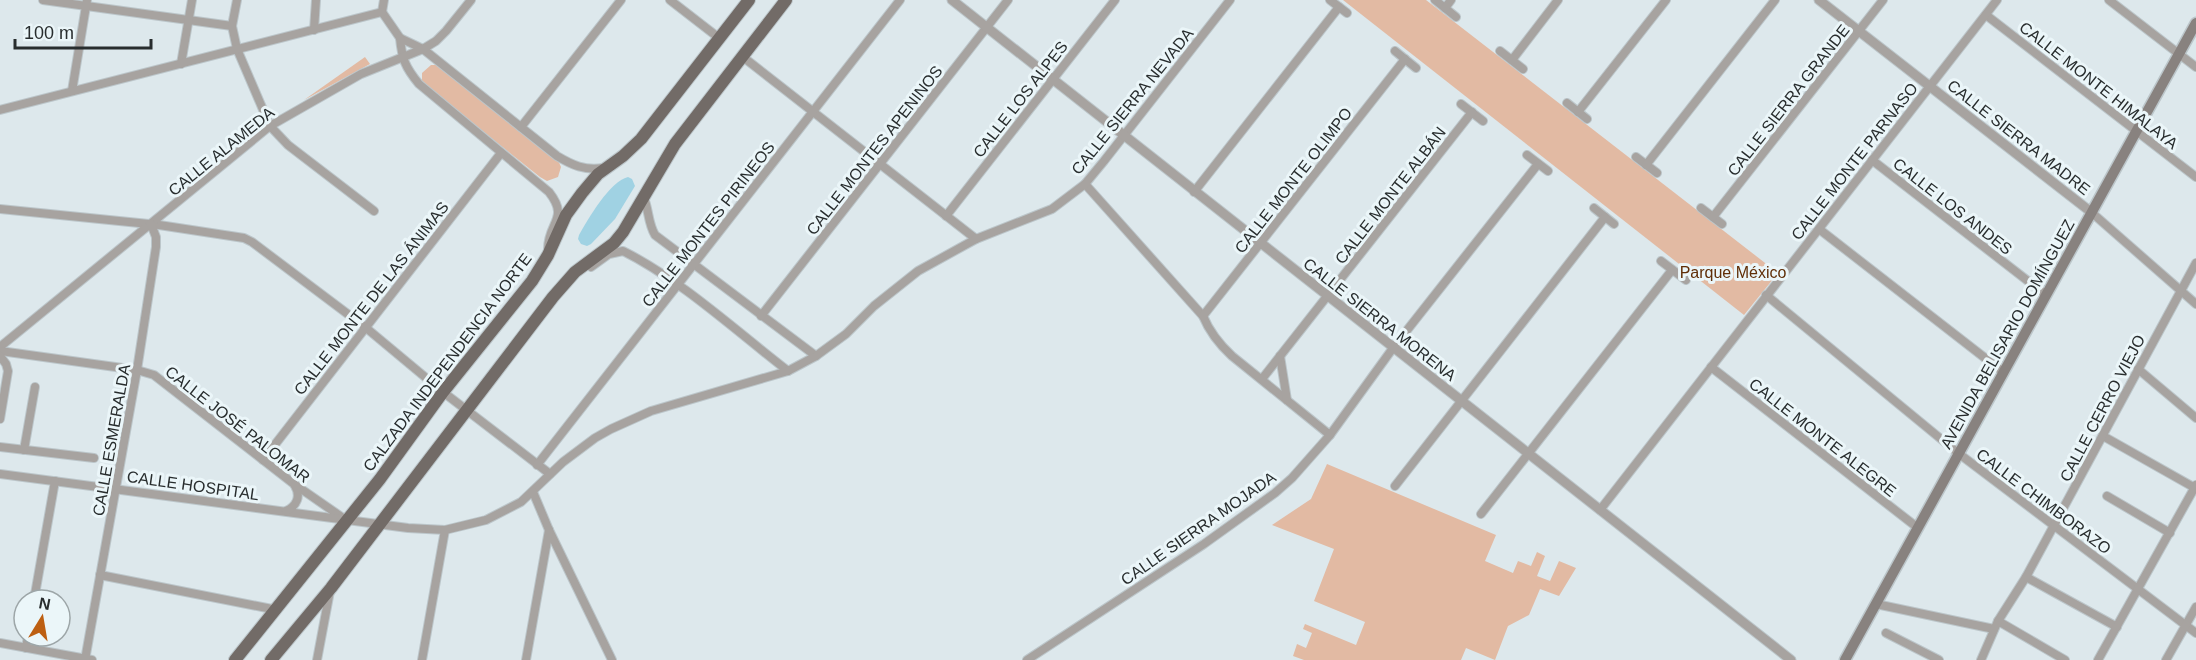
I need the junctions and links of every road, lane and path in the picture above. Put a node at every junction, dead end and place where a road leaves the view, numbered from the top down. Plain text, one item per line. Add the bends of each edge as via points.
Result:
1 (43, 0) edge
2 (192, 0) edge
3 (237, 0) edge
4 (316, 0) edge
5 (384, 0) edge
6 (471, 0) edge
7 (621, 0) edge
8 (670, 0) edge
9 (749, 0) edge
10 (786, 0) edge
11 (900, 0) edge
12 (952, 0) edge
13 (1008, 0) edge
14 (1115, 0) edge
15 (1230, 0) edge
16 (1330, 0) edge
17 (1435, 0) edge
18 (1451, 0) edge
19 (1558, 0) edge
20 (1666, 0) edge
21 (1775, 0) edge
22 (1819, 0) edge
23 (1883, 0) edge
24 (1997, 0) edge
25 (2109, 0) edge
26 (87, 3) edge
27 (1339, 7) junction
28 (1445, 8) junction
29 (381, 12) junction
30 (1347, 13) dead end
31 (1986, 15) junction
32 (1456, 17) dead end
33 (188, 20) junction
34 (2196, 23) edge
35 (232, 26) junction
36 (987, 27) junction
37 (314, 30) junction
38 (1859, 31) junction
39 (400, 38) junction
40 (719, 39) junction
41 (237, 49) junction
42 (423, 49) junction
43 (1395, 51) dead end
44 (1500, 51) dead end
45 (2179, 54) junction
46 (743, 57) junction
47 (402, 58) junction
48 (1405, 59) junction
49 (1512, 60) junction
50 (181, 64) junction
51 (2196, 67) edge
52 (1416, 68) dead end
53 (1523, 69) dead end
54 (1053, 79) junction
55 (1930, 87) junction
56 (72, 91) junction
57 (1567, 103) dead end
58 (1461, 104) dead end
59 (0, 110) edge
60 (813, 111) junction
61 (1472, 112) junction
62 (1578, 112) junction
63 (1587, 119) dead end
64 (1483, 121) dead end
65 (270, 126) junction
66 (521, 127) junction
67 (2136, 131) junction
68 (1125, 136) junction
69 (501, 153) junction
70 (1527, 155) dead end
71 (1636, 157) dead end
72 (1872, 160) junction
73 (613, 164) junction
74 (880, 164) junction
75 (1538, 164) junction
76 (1646, 165) junction
77 (1548, 171) dead end
78 (1657, 173) dead end
79 (2196, 177) edge
80 (1085, 184) junction
81 (1194, 192) junction
82 (644, 198) junction
83 (1594, 208) dead end
84 (1701, 208) dead end
85 (0, 209) edge
86 (374, 211) dead end
87 (2091, 212) junction
88 (946, 216) junction
89 (1605, 217) junction
90 (1713, 217) junction
91 (151, 224) junction
92 (1614, 224) dead end
93 (1722, 224) dead end
94 (1819, 229) junction
95 (976, 239) junction
96 (1260, 244) junction
97 (549, 255) junction
98 (1661, 261) dead end
99 (2196, 263) edge
100 (693, 265) junction
101 (1672, 270) junction
102 (575, 272) junction
103 (1686, 280) dead end
104 (678, 285) junction
105 (2181, 291) junction
106 (1766, 295) junction
107 (2046, 295) junction
108 (1328, 297) junction
109 (2196, 304) edge
110 (761, 316) junction
111 (1203, 316) junction
112 (365, 327) junction
113 (1393, 348) junction
114 (0, 349) edge
115 (0, 356) edge
116 (816, 356) junction
117 (1280, 356) junction
118 (1711, 367) junction
119 (2139, 369) junction
120 (137, 370) junction
121 (788, 371) junction
122 (2003, 372) junction
123 (1262, 380) junction
124 (35, 387) dead end
125 (443, 392) junction
126 (1287, 400) junction
127 (1461, 401) junction
128 (466, 410) junction
129 (2196, 418) edge
130 (0, 419) edge
131 (1330, 435) junction
132 (2103, 436) junction
133 (0, 447) edge
134 (24, 450) junction
135 (1958, 453) junction
136 (1528, 454) junction
137 (94, 458) dead end
138 (263, 460) junction
139 (537, 465) junction
140 (0, 474) edge
141 (550, 474) junction
142 (55, 481) junction
143 (294, 484) junction
144 (1395, 486) dead end
145 (2195, 487) edge
146 (116, 488) junction
147 (533, 492) junction
148 (2107, 496) dead end
149 (1599, 510) junction
150 (286, 511) junction
151 (1481, 514) dead end
152 (346, 520) junction
153 (379, 524) junction
154 (2053, 524) junction
155 (1918, 528) junction
156 (445, 530) junction
157 (549, 530) junction
158 (2170, 532) junction
159 (100, 575) junction
160 (2026, 577) junction
161 (36, 588) edge
162 (331, 588) junction
163 (2138, 591) junction
164 (1876, 604) junction
165 (2196, 607) edge
166 (277, 610) junction
167 (1996, 625) junction
168 (2186, 625) junction
169 (2117, 627) junction
170 (1886, 633) dead end
171 (2196, 633) edge
172 (26, 648) edge
173 (87, 660) edge
174 (235, 660) edge
175 (271, 660) edge
176 (317, 660) edge
177 (422, 660) edge
178 (526, 660) edge
179 (612, 660) edge
180 (1027, 660) edge
181 (1791, 660) edge
182 (1845, 660) edge
183 (1939, 660) edge
184 (1981, 660) edge
185 (2065, 660) edge
186 (2098, 660) edge
187 (2166, 660) edge

1 - 26 street
2 - 33 street
3 - 35 street
4 - 37 street
5 - 29 street
6 - 42 street, CALLE ALAMEDA via 446,31
7 - 66 street
8 - 40 street
9 - 40 main road, CALZADA INDEPENDENCIA NORTE
10 - 46 main road
11 - 60 street, CALLE MONTES PIRINEOS
12 - 36 street, CALLE SIERRA MORENA
13 - 36 street, CALLE MONTES APENINOS
14 - 54 street, CALLE LOS ALPES
15 - 68 street, CALLE SIERRA NEVADA
16 - 27 street
17 - 28 street
18 - 28 street
19 - 49 street
20 - 62 street
21 - 76 street
22 - 38 street, CALLE SIERRA MADRE
23 - 38 street, CALLE SIERRA GRANDE
24 - 31 street, CALLE MONTE PARNASO
25 - 45 street
26 - 33 street
26 - 56 street
27 - 30 street
27 - 81 street
28 - 32 street
29 - 37 street
29 - 39 street
31 - 55 street, CALLE MONTE PARNASO
31 - 67 street, CALLE MONTE HIMALAYA
33 - 35 street
33 - 50 street
34 - 45 main road, AVENIDA BELISARIO DOMÍNGUEZ
35 - 41 street
36 - 54 street, CALLE SIERRA MORENA
36 - 74 street, CALLE MONTES APENINOS
37 - 41 street
38 - 55 street, CALLE SIERRA MADRE
38 - 90 street, CALLE SIERRA GRANDE
39 - 42 street
39 - 47 street
40 - 73 main road, CALZADA INDEPENDENCIA NORTE via 640,140
41 - 50 street
41 - 65 street
42 - 47 street, CALLE ALAMEDA
42 - 66 street
43 - 48 street
44 - 49 street
45 - 51 street
45 - 67 main road, AVENIDA BELISARIO DOMÍNGUEZ
46 - 60 street
46 - 82 main road via 675,144
47 - 65 street, CALLE ALAMEDA via 361,74
47 - 69 street via 419,84
48 - 52 street
48 - 96 street, CALLE MONTE OLIMPO
49 - 53 street
50 - 56 street
54 - 68 street, CALLE SIERRA MORENA
54 - 88 street, CALLE LOS ALPES
55 - 72 street, CALLE MONTE PARNASO
55 - 87 street, CALLE SIERRA MADRE
56 - 59 street
57 - 62 street
58 - 61 street
60 - 74 street
60 - 100 street, CALLE MONTES PIRINEOS
61 - 64 street
61 - 108 street, CALLE MONTE ALBÁN
62 - 63 street
65 - 86 street
65 - 91 street, CALLE ALAMEDA
66 - 73 street via 572,165 600,169
67 - 79 street, CALLE MONTE HIMALAYA
67 - 87 main road, AVENIDA BELISARIO DOMÍNGUEZ
68 - 80 street, CALLE SIERRA NEVADA
68 - 81 street, CALLE SIERRA MORENA
69 - 97 street via 558,204 559,214 548,239
69 - 112 street, CALLE MONTE DE LAS ÁNIMAS
70 - 75 street
71 - 76 street
72 - 94 street, CALLE MONTE PARNASO
72 - 107 street, CALLE LOS ANDES
73 - 97 main road, CALZADA INDEPENDENCIA NORTE via 598,174 566,215
74 - 88 street
74 - 110 street, CALLE MONTES APENINOS
75 - 77 street
75 - 113 street, CALLE SIERRA MOJADA
76 - 78 street
80 - 95 street, CALLE SIERRA NEVADA via 1052,208
80 - 111 street
81 - 96 street, CALLE SIERRA MORENA
82 - 100 street via 656,235
82 - 102 main road via 614,243
83 - 89 street
84 - 90 street
85 - 91 street
87 - 105 street, CALLE SIERRA MADRE
87 - 107 main road, AVENIDA BELISARIO DOMÍNGUEZ
88 - 95 street
89 - 92 street
89 - 127 street
90 - 93 street
91 - 112 street via 244,238
91 - 114 street, CALLE ALAMEDA
91 - 120 street, CALLE ESMERALDA via 156,247
94 - 106 street, CALLE MONTE PARNASO
94 - 122 street
95 - 116 street, CALLE SIERRA NEVADA via 918,271
96 - 108 street, CALLE SIERRA MORENA
96 - 111 street, CALLE MONTE OLIMPO
97 - 125 main road, CALZADA INDEPENDENCIA NORTE
98 - 101 street
99 - 105 street, CALLE CERRO VIEJO
100 - 104 street, CALLE MONTES PIRINEOS
100 - 110 street
101 - 103 street
101 - 136 street
102 - 104 street via 623,251
102 - 128 main road
104 - 121 street
104 - 139 street, CALLE MONTES PIRINEOS
105 - 109 street, CALLE SIERRA MADRE
105 - 119 street, CALLE CERRO VIEJO
106 - 118 street, CALLE MONTE PARNASO
106 - 135 street, CALLE CHIMBORAZO
107 - 122 main road, AVENIDA BELISARIO DOMÍNGUEZ
108 - 113 street, CALLE SIERRA MORENA
108 - 117 street, CALLE MONTE ALBÁN
110 - 116 street
111 - 123 street via 1217,342
112 - 125 street
112 - 138 street, CALLE MONTE DE LAS ÁNIMAS
113 - 127 street, CALLE SIERRA MORENA
113 - 131 street, CALLE SIERRA MOJADA
114 - 120 street, CALLE JOSÉ PALOMAR
115 - 130 street via 8,371
116 - 121 street, CALLE SIERRA NEVADA
117 - 123 street, CALLE MONTE ALBÁN
117 - 126 street
118 - 149 street, CALLE MONTE PARNASO
118 - 155 street, CALLE MONTE ALEGRE
119 - 129 street
119 - 132 street, CALLE CERRO VIEJO
120 - 138 street, CALLE JOSÉ PALOMAR via 154,375
120 - 146 street, CALLE ESMERALDA
121 - 141 street, CALLE SIERRA NEVADA via 633,418 595,438
122 - 135 main road, AVENIDA BELISARIO DOMÍNGUEZ
123 - 126 street
124 - 134 street
125 - 128 street
125 - 152 main road, CALZADA INDEPENDENCIA NORTE
126 - 131 street
127 - 136 street, CALLE SIERRA MORENA
127 - 144 street
128 - 139 street
128 - 153 main road
131 - 180 street, CALLE SIERRA MOJADA via 1275,493
132 - 145 street
132 - 154 street, CALLE CERRO VIEJO
133 - 134 street
134 - 137 street
135 - 154 street, CALLE CHIMBORAZO
135 - 155 main road, AVENIDA BELISARIO DOMÍNGUEZ
136 - 149 street, CALLE SIERRA MORENA
136 - 151 street
138 - 143 street, CALLE JOSÉ PALOMAR
139 - 141 street
140 - 142 street, CALLE HOSPITAL
141 - 147 street, CALLE SIERRA NEVADA
142 - 146 street, CALLE HOSPITAL
142 - 161 street
143 - 150 street via 297,503
143 - 152 street, CALLE JOSÉ PALOMAR
145 - 158 street
146 - 150 street, CALLE HOSPITAL
146 - 159 street, CALLE ESMERALDA
147 - 156 street, CALLE SIERRA NEVADA via 509,510 486,520
147 - 157 street
148 - 158 street
149 - 181 street, CALLE SIERRA MORENA
150 - 152 street, CALLE HOSPITAL
152 - 153 street, CALLE SIERRA NEVADA
152 - 166 main road, CALZADA INDEPENDENCIA NORTE
153 - 156 street, CALLE SIERRA NEVADA
153 - 162 main road
154 - 160 street, CALLE CERRO VIEJO
154 - 163 street, CALLE CHIMBORAZO
155 - 164 main road, AVENIDA BELISARIO DOMÍNGUEZ
156 - 177 street
157 - 178 street
157 - 179 street
158 - 163 street
159 - 166 street
159 - 173 street, CALLE ESMERALDA
160 - 167 street, CALLE CERRO VIEJO
160 - 169 street
162 - 175 main road
162 - 176 street
163 - 168 street, CALLE CHIMBORAZO
163 - 169 street
164 - 167 street
164 - 182 main road, AVENIDA BELISARIO DOMÍNGUEZ
165 - 168 street
166 - 174 main road, CALZADA INDEPENDENCIA NORTE
167 - 184 street, CALLE CERRO VIEJO
167 - 185 street
168 - 171 street, CALLE CHIMBORAZO
168 - 187 street
169 - 186 street
170 - 183 street
172 - 173 street

